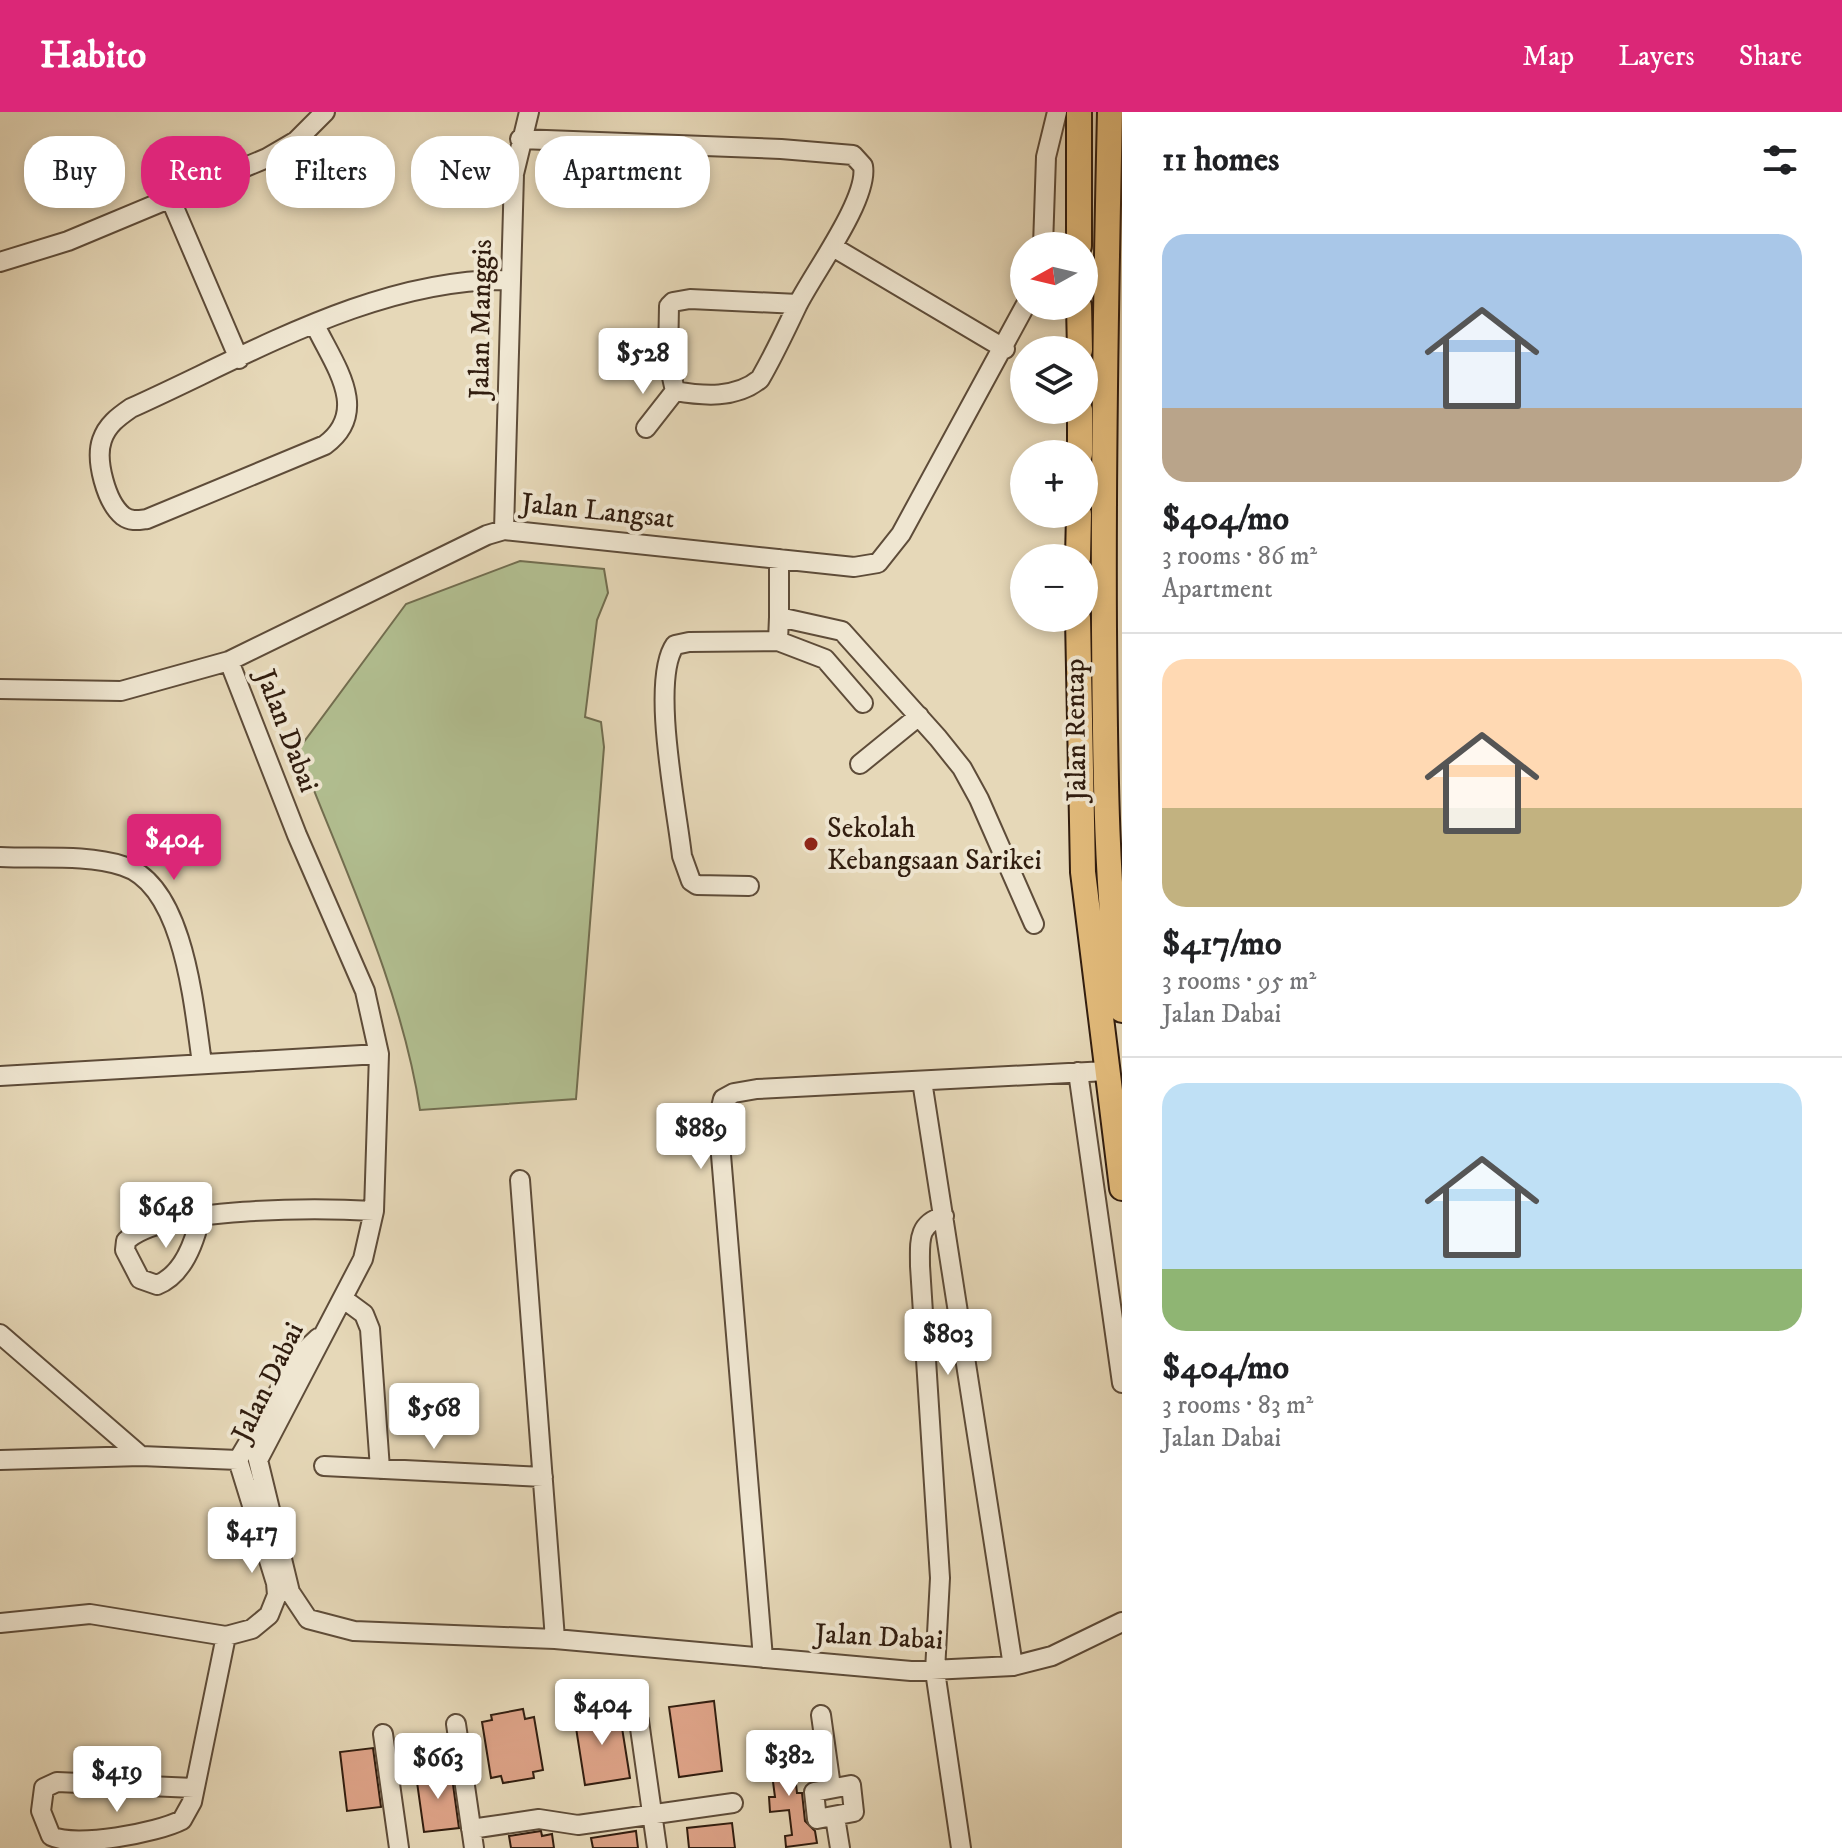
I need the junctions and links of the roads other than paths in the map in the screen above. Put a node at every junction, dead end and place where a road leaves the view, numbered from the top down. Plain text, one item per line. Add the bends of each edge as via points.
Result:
1 (325, 112) edge
2 (529, 112) edge
3 (1057, 112) edge
4 (1079, 112) edge
5 (1110, 112) edge
6 (520, 139) junction
7 (250, 165) edge
8 (146, 208) edge
9 (174, 208) edge
10 (1043, 232) edge
11 (1079, 232) edge
12 (833, 247) junction
13 (0, 262) edge
14 (510, 280) junction
15 (798, 304) junction
16 (1018, 320) edge
17 (315, 325) junction
18 (1005, 349) junction
19 (239, 359) junction
20 (675, 391) junction
21 (1113, 392) edge
22 (646, 428) dead end
23 (504, 530) junction
24 (779, 559) junction
25 (779, 617) junction
26 (1078, 632) edge
27 (778, 641) junction
28 (229, 661) junction
29 (0, 689) edge
30 (863, 703) dead end
31 (919, 716) junction
32 (860, 764) dead end
33 (0, 857) edge
34 (749, 886) dead end
35 (1034, 924) dead end
36 (1119, 971) edge
37 (1122, 1010) edge
38 (379, 1054) junction
39 (202, 1063) junction
40 (1107, 1071) junction
41 (1078, 1072) junction
42 (0, 1076) edge
43 (922, 1081) junction
44 (520, 1180) dead end
45 (1122, 1188) edge
46 (374, 1211) junction
47 (944, 1216) junction
48 (200, 1218) dead end
49 (345, 1300) junction
50 (0, 1334) edge
51 (320, 1336) junction
52 (1122, 1383) edge
53 (141, 1456) junction
54 (0, 1460) edge
55 (238, 1460) junction
56 (324, 1466) dead end
57 (380, 1469) junction
58 (543, 1477) junction
59 (1122, 1622) edge
60 (0, 1623) edge
61 (226, 1636) junction
62 (555, 1639) junction
63 (763, 1658) junction
64 (1013, 1666) junction
65 (935, 1671) junction
66 (821, 1715) dead end
67 (639, 1721) dead end
68 (456, 1724) dead end
69 (383, 1734) dead end
70 (831, 1787) junction
71 (194, 1788) junction
72 (733, 1803) dead end
73 (652, 1814) junction
74 (835, 1817) junction
75 (471, 1829) junction
76 (399, 1848) edge
77 (474, 1848) edge
78 (657, 1848) edge
79 (840, 1848) edge
80 (961, 1848) edge

1 - 7 street via 296,141
2 - 6 street, Jalan Manggis
3 - 10 street via 1046,157
4 - 11 main road
5 - 21 main road, Jalan Rentap
6 - 12 street via 853,155 864,176
6 - 14 street, Jalan Manggis
8 - 13 street
9 - 19 street
12 - 15 street
12 - 18 street
14 - 17 street via 481,279 399,292
14 - 23 street, Jalan Manggis
15 - 20 street via 769,363 751,386 720,395
15 - 20 street via 673,302 668,359
16 - 18 street, Jalan Langsat
17 - 19 street
17 - 19 street via 349,403 338,435 147,519 134,521 122,515 99,457 108,426 131,408
18 - 24 street, Jalan Langsat via 901,534 878,563 854,567
20 - 22 street
21 - 36 main road, Jalan Rentap via 1105,766
23 - 24 street, Jalan Langsat
23 - 28 street, Jalan Langsat
24 - 25 street
25 - 27 street
25 - 31 street via 842,631
26 - 40 main road, Jalan Rentap via 1083,872
27 - 30 street via 825,659
27 - 34 street via 689,642 675,645 664,665 688,875 697,885
28 - 29 street, Jalan Langsat via 121,691
28 - 38 street, Jalan Dabai via 365,991
31 - 32 street
31 - 35 street via 962,768
33 - 39 street via 126,866 146,881 161,899 187,967
36 - 37 main road, Jalan Rentap
38 - 39 street
38 - 46 street, Jalan Dabai
39 - 42 street
40 - 41 street
40 - 45 main road, Jalan Rentap
41 - 43 street
41 - 52 street
43 - 47 street
43 - 63 street via 757,1089 723,1099 721,1155
44 - 58 street
46 - 48 street via 293,1210
46 - 49 street, Jalan Dabai via 363,1259
47 - 64 street
47 - 65 street via 927,1222 920,1239 940,1578
49 - 51 street, Jalan Dabai
49 - 57 street via 364,1314 370,1329
50 - 53 street
51 - 55 street via 301,1354
51 - 62 street, Jalan Dabai via 258,1460 298,1609 308,1619 339,1630
53 - 54 street
53 - 55 street
55 - 61 street via 277,1595 260,1623
56 - 57 street
57 - 58 street
58 - 62 street
59 - 64 street, Jalan Dabai via 1052,1656
60 - 61 street via 101,1615
61 - 71 street
62 - 63 street, Jalan Dabai
63 - 65 street, Jalan Dabai
64 - 65 street, Jalan Dabai
65 - 80 street
66 - 70 street
67 - 73 street
68 - 75 street
69 - 76 street
70 - 74 street via 817,1789 812,1796 817,1819
70 - 74 street via 851,1785 856,1806 851,1815
71 - 71 street via 189,1812 175,1824 87,1841 64,1842 51,1836 41,1811 44,1788 57,1782
72 - 73 street
73 - 75 street via 578,1825 539,1819
73 - 78 street
74 - 79 street
75 - 77 street

